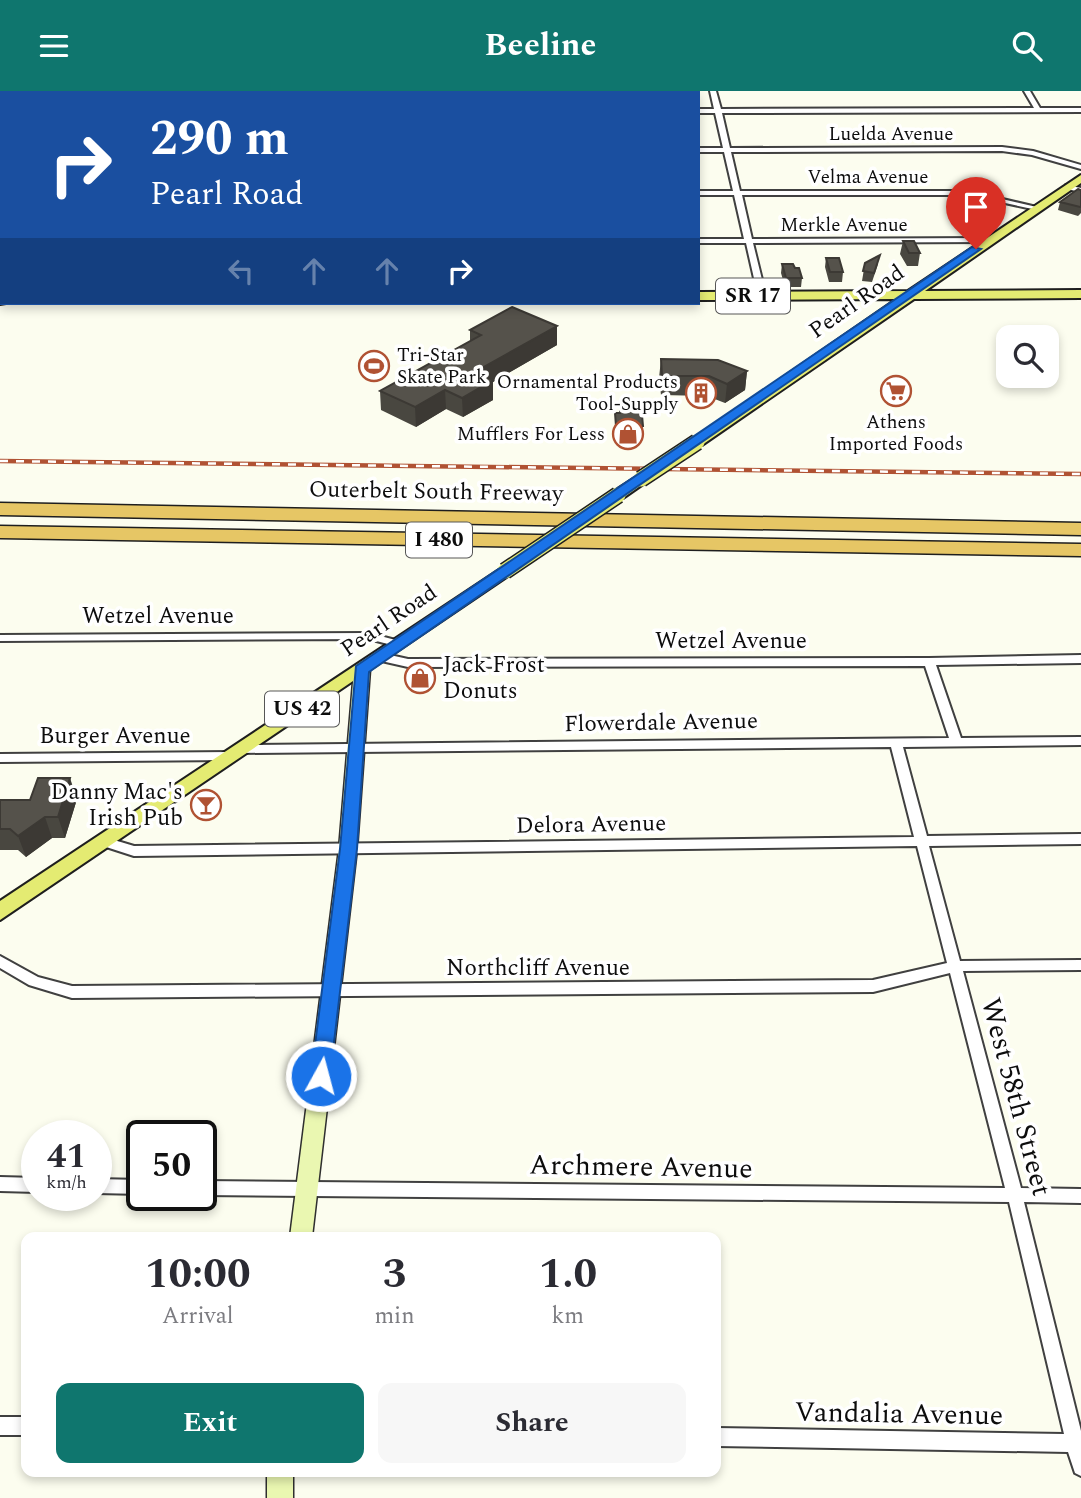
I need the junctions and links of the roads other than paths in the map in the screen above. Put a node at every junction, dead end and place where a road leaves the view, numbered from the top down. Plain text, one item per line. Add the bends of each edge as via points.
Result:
1 (713, 91) edge
2 (1027, 91) edge
3 (1038, 110) junction
4 (1081, 110) edge
5 (700, 111) edge
6 (718, 111) junction
7 (700, 150) edge
8 (727, 150) junction
9 (1081, 167) edge
10 (1081, 178) edge
11 (1075, 188) edge
12 (700, 193) edge
13 (737, 193) junction
14 (1037, 208) junction
15 (989, 240) junction
16 (700, 241) edge
17 (747, 241) junction
18 (1081, 294) edge
19 (910, 295) junction
20 (700, 296) edge
21 (762, 296) junction
22 (0, 509) edge
23 (1081, 529) edge
24 (0, 532) edge
25 (878, 547) junction
26 (1081, 550) edge
27 (1081, 559) edge
28 (0, 638) edge
29 (400, 644) junction
30 (381, 657) junction
31 (1081, 659) edge
32 (929, 662) junction
33 (362, 670) junction
34 (1081, 741) edge
35 (896, 742) junction
36 (956, 742) junction
37 (358, 748) junction
38 (236, 752) junction
39 (0, 758) edge
40 (1081, 839) edge
41 (923, 841) junction
42 (104, 842) junction
43 (348, 849) junction
44 (5, 904) edge
45 (0, 961) edge
46 (1081, 965) edge
47 (955, 966) junction
48 (332, 990) junction
49 (0, 1184) edge
50 (21, 1185) edge
51 (217, 1188) edge
52 (306, 1190) junction
53 (1015, 1196) junction
54 (1081, 1196) edge
55 (301, 1232) edge
56 (0, 1426) edge
57 (21, 1426) edge
58 (721, 1437) edge
59 (1078, 1443) edge
60 (1081, 1467) edge
61 (280, 1477) edge
62 (280, 1498) edge

1 - 6 street
2 - 3 street
3 - 4 street
3 - 6 street
5 - 6 street
6 - 8 street
7 - 8 street, Luelda Avenue
8 - 9 street, Luelda Avenue via 1002,149
8 - 13 street
10 - 11 main road, Pearl Road / US 42
11 - 14 main road, Pearl Road / US 42
12 - 13 street, Velma Avenue
13 - 14 street, Velma Avenue via 968,193
13 - 17 street
14 - 15 main road, Pearl Road / US 42
15 - 17 street, Merkle Avenue
15 - 19 main road, Pearl Road / US 42
16 - 17 street, Merkle Avenue
17 - 21 street
18 - 19 main road, SR 17
19 - 21 main road, SR 17
19 - 29 main road, Pearl Road / US 42, bridge
20 - 21 main road, SR 17
22 - 23 highway, Outerbelt South Freeway / I 480
24 - 25 highway, Outerbelt South Freeway / I 480
25 - 26 highway, Outerbelt South Freeway / I 480
25 - 27 highway
28 - 29 street, Wetzel Avenue via 369,636
29 - 30 main road, Pearl Road / US 42
30 - 32 street, Wetzel Avenue via 408,663
30 - 33 main road, Pearl Road / US 42
31 - 32 street, Wetzel Avenue
32 - 36 street
33 - 37 main road
33 - 38 main road, Pearl Road / US 42
34 - 36 street, Flowerdale Avenue
35 - 36 street, Flowerdale Avenue
35 - 37 street, Flowerdale Avenue
35 - 41 street, West 58th Street
37 - 38 street, Flowerdale Avenue
37 - 43 main road
38 - 39 street, Burger Avenue
38 - 42 main road, Pearl Road / US 42
40 - 41 street, Delora Avenue
41 - 43 street, Delora Avenue
41 - 47 street, West 58th Street
42 - 43 street, Delora Avenue via 134,851
42 - 44 main road, Pearl Road / US 42
43 - 48 main road
45 - 48 street, Northcliff Avenue via 34,981 72,992
46 - 47 street, Northcliff Avenue
47 - 48 street, Northcliff Avenue via 873,986
47 - 53 street, West 58th Street
48 - 52 main road
49 - 50 street
51 - 52 street, Archmere Avenue
52 - 53 street, Archmere Avenue
52 - 55 main road
53 - 54 street, Archmere Avenue
53 - 59 street, West 58th Street
56 - 57 street
58 - 59 street, Vandalia Avenue
59 - 60 street, West 58th Street
61 - 62 main road

